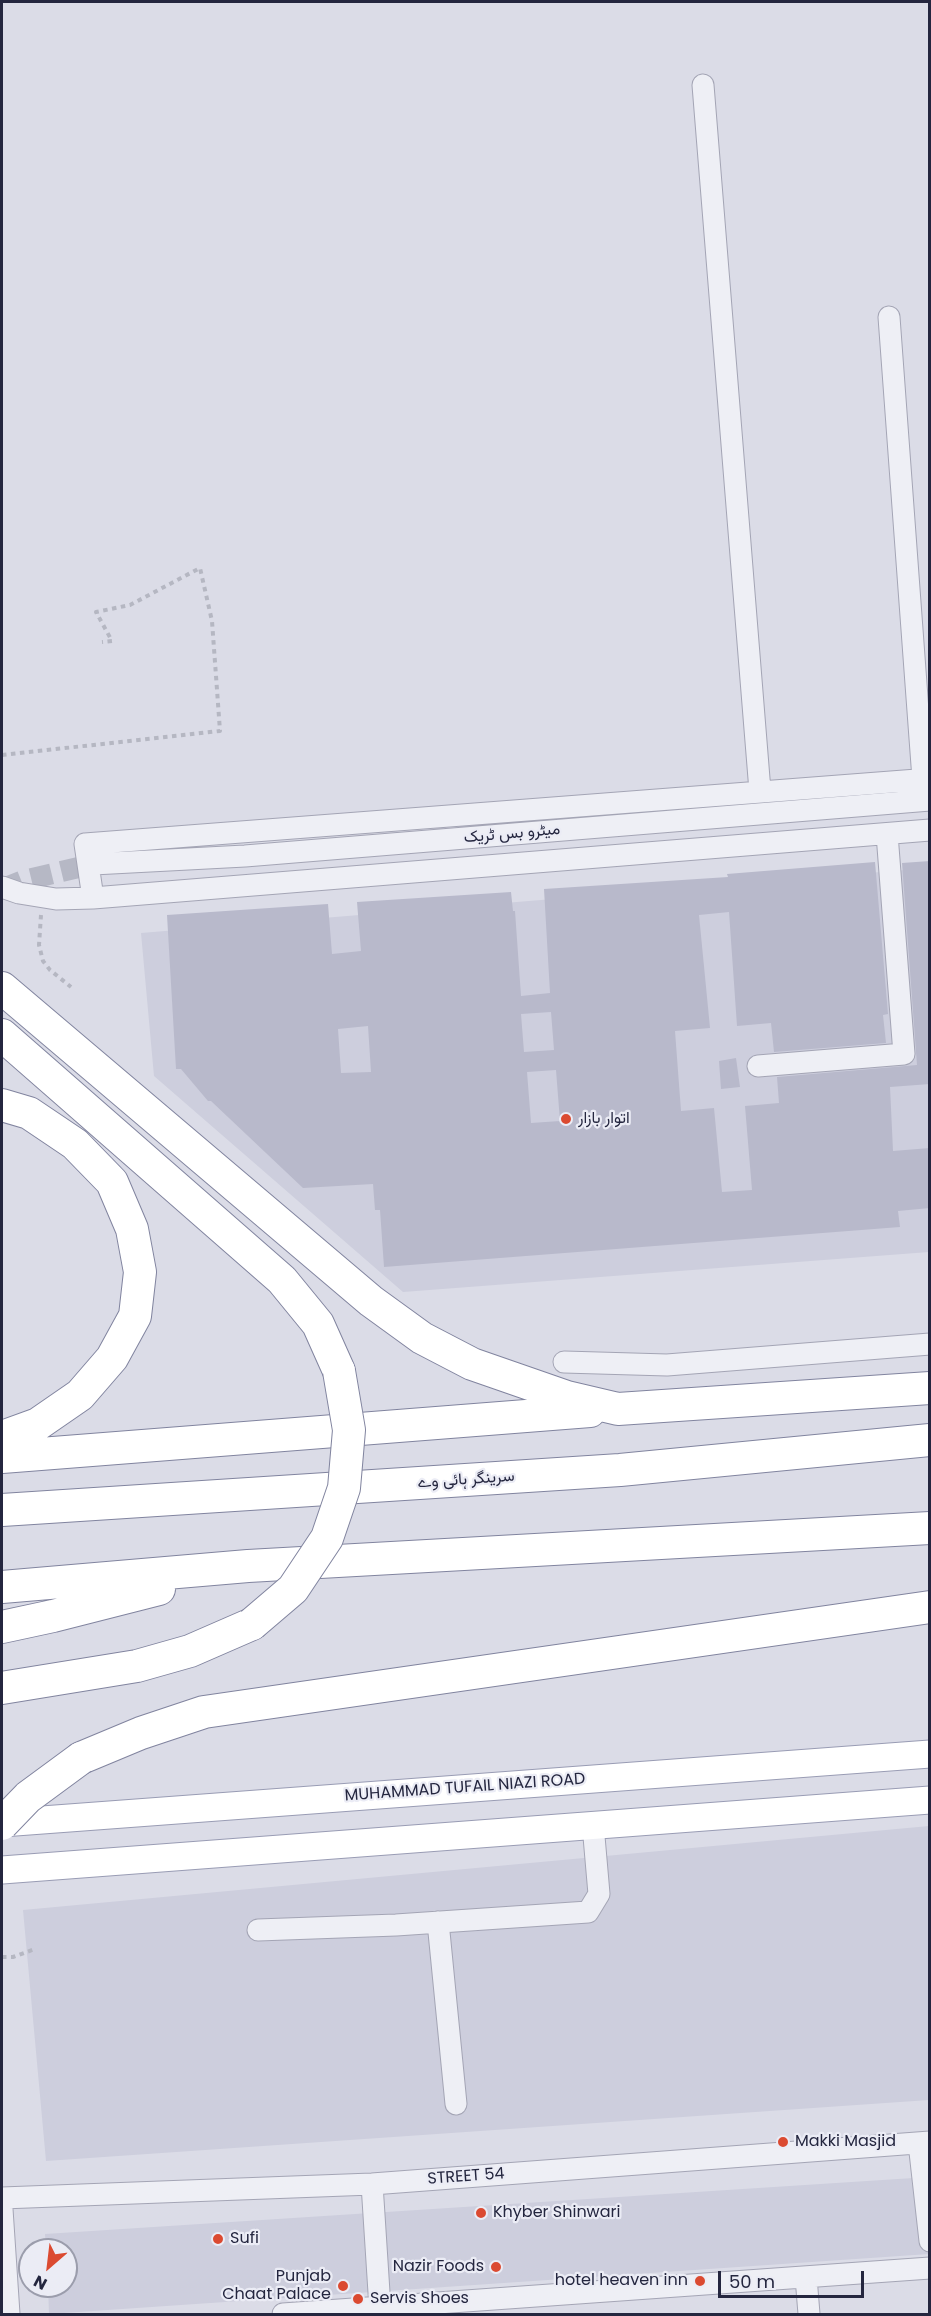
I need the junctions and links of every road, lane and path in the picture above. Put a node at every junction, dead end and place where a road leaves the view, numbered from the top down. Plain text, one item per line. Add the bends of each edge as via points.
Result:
1 (703, 85) dead end
2 (889, 317) dead end
3 (102, 642) dead end
4 (2, 755) edge
5 (926, 779) edge
6 (760, 791) junction
7 (930, 800) edge
8 (930, 830) edge
9 (887, 834) junction
10 (93, 864) tunnel mouth
11 (2, 887) edge
12 (44, 897) junction
13 (93, 898) junction
14 (71, 987) dead end
15 (2, 988) edge
16 (2, 1035) edge
17 (758, 1066) dead end
18 (2, 1105) edge
19 (930, 1344) edge
20 (564, 1362) dead end
21 (930, 1388) edge
22 (618, 1409) junction
23 (2, 1437) edge
24 (930, 1440) edge
25 (2, 1457) edge
26 (2, 1510) edge
27 (930, 1528) edge
28 (248, 1566) junction
29 (2, 1587) edge
30 (930, 1608) edge
31 (2, 1627) edge
32 (2, 1688) edge
33 (930, 1754) edge
34 (930, 1800) edge
35 (2, 1823) edge
36 (593, 1825) junction
37 (5, 1869) edge
38 (438, 1922) junction
39 (258, 1930) dead end
40 (35, 1949) dead end
41 (2, 1957) edge
42 (456, 2104) dead end
43 (924, 2142) edge
44 (372, 2184) junction
45 (2, 2198) edge
46 (2, 2209) edge
47 (930, 2241) edge
48 (930, 2268) edge
49 (806, 2277) junction
50 (513, 2306) edge
51 (380, 2308) junction
52 (9, 2314) edge
53 (283, 2314) edge
54 (809, 2314) edge

1 - 6 street
2 - 5 street
3 - 4 path via 112,640 96,612 130,605 200,568 212,621 220,731
5 - 6 street
6 - 13 street via 85,844
7 - 10 street, میٹرو بس ٹریک via 245,856
8 - 9 street
9 - 13 street
9 - 17 street via 904,1054
11 - 12 street
12 - 13 street
12 - 14 path via 39,927 43,961
15 - 22 highway via 371,1301 422,1338 472,1364 519,1382
16 - 32 highway, bridge via 282,1280 318,1324 339,1371 349,1430 344,1488 327,1538 292,1589 252,1624 190,1651 137,1666
18 - 23 highway via 29,1113 75,1144 112,1182 132,1228 140,1272 135,1316 112,1358 80,1395 38,1424
19 - 20 street via 667,1365
21 - 22 highway
22 - 25 highway
24 - 26 highway, سرینگر ہائی وے via 620,1470
27 - 28 highway
28 - 29 highway
28 - 31 highway
30 - 35 highway, bridge via 204,1712 81,1758 28,1797
33 - 35 main road, MUHAMMAD TUFAIL NIAZI ROAD
34 - 36 main road
36 - 37 main road
36 - 38 street via 599,1894 588,1912
38 - 39 street
38 - 42 street
40 - 41 path
43 - 44 street, STREET 54
43 - 47 street
44 - 45 street, STREET 54
44 - 51 street
46 - 52 street
48 - 49 street
49 - 50 street
49 - 54 street
50 - 51 street
51 - 53 street

